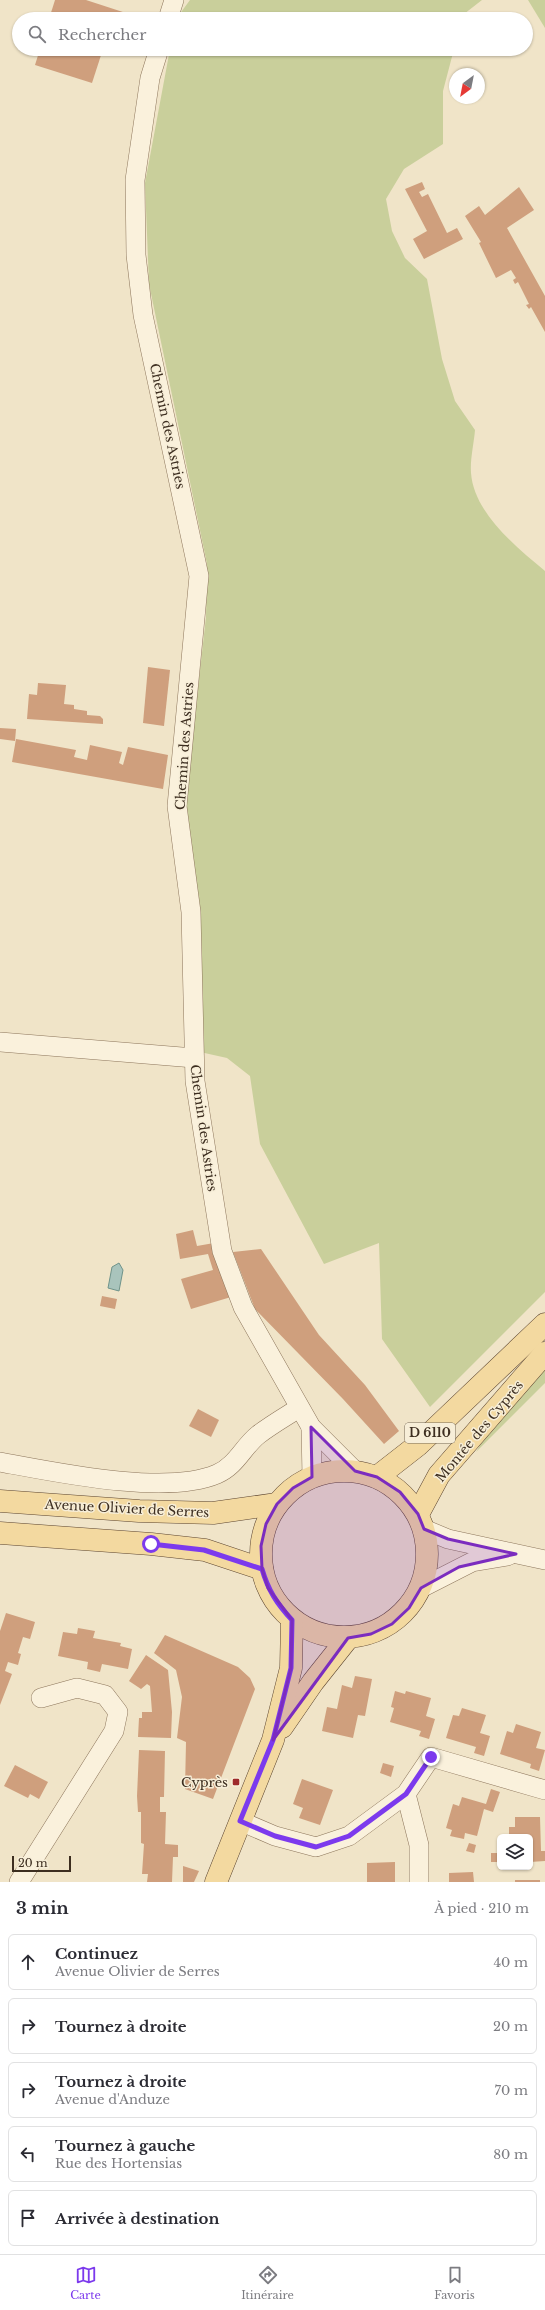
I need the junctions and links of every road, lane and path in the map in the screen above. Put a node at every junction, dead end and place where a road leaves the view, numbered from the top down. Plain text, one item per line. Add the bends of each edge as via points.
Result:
1 (174, 0) edge
2 (170, 12) edge
3 (157, 56) edge
4 (0, 1042) edge
5 (194, 1058) junction
6 (545, 1324) edge
7 (545, 1353) edge
8 (299, 1408) junction
9 (311, 1427) junction
10 (0, 1462) edge
11 (355, 1471) junction
12 (312, 1477) junction
13 (377, 1477) junction
14 (0, 1501) edge
15 (277, 1504) junction
16 (421, 1521) junction
17 (0, 1533) edge
18 (516, 1554) junction
19 (545, 1560) edge
20 (262, 1569) junction
21 (421, 1588) junction
22 (292, 1620) junction
23 (348, 1638) junction
24 (41, 1698) dead end
25 (273, 1740) junction
26 (545, 1790) edge
27 (406, 1794) junction
28 (240, 1821) junction
29 (19, 1882) edge
30 (216, 1882) edge
31 (419, 1882) edge

1 - 2 street
3 - 5 street, Chemin des Astries via 150,78 134,180 136,255 143,315 199,576 177,806 191,912
4 - 5 street
5 - 8 street, Chemin des Astries via 195,1081 222,1251 243,1307
6 - 13 main road, Montée des Cyprès / D 6110 via 418,1444
7 - 16 main road, Montée des Cyprès / D 6110 via 439,1475
8 - 9 street, Chemin des Astries
8 - 10 street via 257,1436 233,1464 217,1474 195,1480 168,1483 69,1475
9 - 11 street, Chemin des Astries
9 - 12 street
11 - 12 main road via 333,1471
11 - 13 main road
12 - 15 main road via 293,1488
13 - 16 main road via 400,1492
14 - 15 main road, Avenue Olivier de Serres via 140,1511 213,1513
15 - 20 main road via 264,1531 261,1546
16 - 18 street via 448,1539
16 - 21 main road via 428,1549 428,1562
17 - 20 main road via 204,1550
18 - 19 street
18 - 21 street via 472,1562
20 - 22 main road via 268,1588 278,1606
21 - 23 main road via 409,1608 392,1624 371,1634
22 - 23 main road via 328,1636
22 - 25 main road via 291,1668
23 - 25 main road via 312,1682
24 - 29 street via 77,1688 105,1695 118,1712 114,1731
25 - 28 main road
26 - 27 street via 431,1757
27 - 28 street via 349,1836 316,1847 275,1836
27 - 31 street via 419,1845
28 - 30 main road

